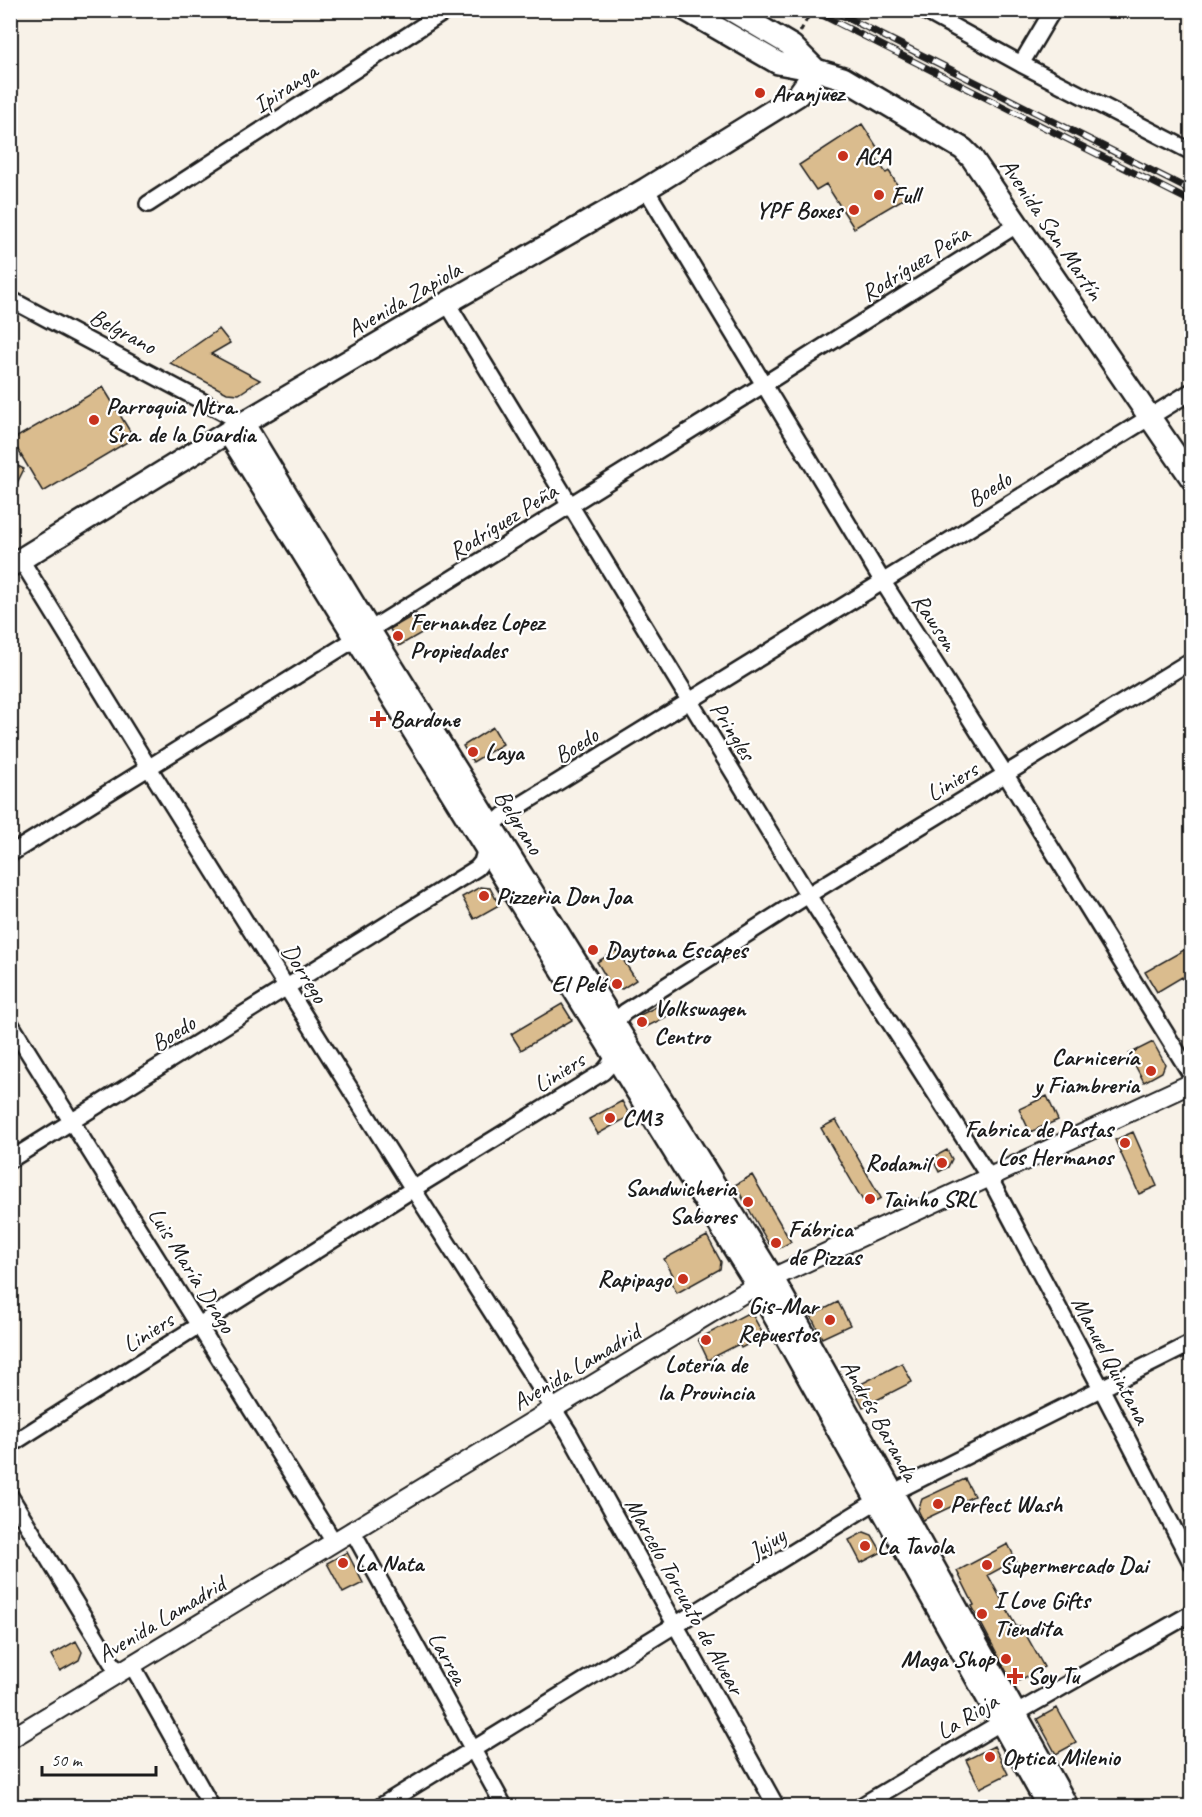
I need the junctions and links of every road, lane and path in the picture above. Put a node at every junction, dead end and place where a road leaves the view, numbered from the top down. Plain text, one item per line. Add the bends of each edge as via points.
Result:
1 (447, 10) edge
2 (686, 10) edge
3 (731, 10) edge
4 (812, 10) edge
5 (923, 10) edge
6 (1053, 10) edge
7 (792, 46) junction
8 (1022, 64) junction
9 (816, 70) junction
10 (1191, 152) edge
11 (646, 189) junction
12 (148, 204) dead end
13 (1018, 224) junction
14 (10, 299) edge
15 (447, 303) junction
16 (763, 386) junction
17 (1191, 391) edge
18 (1149, 417) junction
19 (236, 428) junction
20 (1191, 479) edge
21 (570, 506) junction
22 (16, 563) edge
23 (883, 582) junction
24 (363, 635) junction
25 (1191, 660) edge
26 (689, 702) junction
27 (149, 768) junction
28 (1006, 775) junction
29 (492, 826) junction
30 (486, 848) junction
31 (10, 854) edge
32 (808, 895) junction
33 (288, 988) junction
34 (10, 1023) edge
35 (616, 1024) junction
36 (614, 1053) junction
37 (1191, 1076) edge
38 (1191, 1083) edge
39 (73, 1122) junction
40 (10, 1160) edge
41 (989, 1177) junction
42 (413, 1189) junction
43 (764, 1281) junction
44 (200, 1325) junction
45 (1191, 1343) edge
46 (1101, 1388) junction
47 (554, 1409) junction
48 (10, 1445) edge
49 (10, 1496) edge
50 (885, 1497) junction
51 (352, 1530) junction
52 (334, 1542) junction
53 (1191, 1564) edge
54 (1191, 1613) edge
55 (677, 1625) junction
56 (125, 1669) junction
57 (1008, 1718) junction
58 (10, 1739) edge
59 (472, 1749) junction
60 (211, 1806) edge
61 (381, 1806) edge
62 (504, 1806) edge
63 (776, 1806) edge
64 (861, 1806) edge
65 (1048, 1806) edge
66 (1067, 1806) edge

1 - 12 street, Ipiranga
2 - 9 main road, Avenida San Martín via 778,63
3 - 7 main road, Avenida San Martín
4 - 7 path
5 - 8 street
6 - 8 street
7 - 9 main road, Avenida San Martín
8 - 10 street
9 - 11 main road, Avenida Zapiola via 798,95
9 - 13 main road, Avenida San Martín via 843,78 963,149
11 - 15 main road, Avenida Zapiola
11 - 16 street, Rawson
13 - 16 street, Rodríguez Peña
13 - 18 main road, Avenida San Martín
14 - 19 street, Belgrano via 211,407
15 - 19 main road, Avenida Zapiola
15 - 21 street, Pringles
16 - 21 street, Rodríguez Peña
16 - 23 street, Rawson
17 - 18 street, Boedo
18 - 20 main road, Avenida San Martín
18 - 23 street, Boedo
19 - 22 main road, Avenida Zapiola
19 - 24 main road, Belgrano
21 - 24 street, Rodríguez Peña
21 - 26 street, Pringles
22 - 27 street, Dorrego
23 - 26 street, Boedo
23 - 28 street, Rawson
24 - 27 street, Rodríguez Peña
24 - 29 main road, Belgrano
24 - 30 main road, Belgrano
25 - 28 street, Liniers
26 - 29 street, Boedo
26 - 32 street, Pringles
27 - 31 street, Rodríguez Peña
27 - 33 street, Dorrego
28 - 32 street, Liniers
28 - 37 street, Rawson
29 - 30 street, Boedo
29 - 35 main road, Belgrano
30 - 33 street, Boedo via 477,868
30 - 36 main road, Belgrano
32 - 35 street, Liniers via 625,1012
32 - 41 street, Pringles
33 - 39 street, Boedo
33 - 42 street, Dorrego
34 - 39 street, Luis María Drago
35 - 36 street, Liniers
35 - 43 main road, Belgrano
36 - 42 street, Liniers via 611,1065 603,1072
36 - 43 main road, Belgrano
38 - 41 street, Avenida Lamadrid
39 - 40 street, Boedo
39 - 44 street, Luis María Drago
41 - 43 street, Avenida Lamadrid
41 - 46 street, Manuel Quintana
42 - 44 street, Liniers
42 - 47 street, Dorrego
43 - 47 street, Avenida Lamadrid
43 - 50 main road, Andrés Baranda
44 - 48 street, Liniers
44 - 52 street, Luis María Drago
45 - 46 street, Jujuy
46 - 50 street, Jujuy
46 - 53 street, Manuel Quintana
47 - 51 street, Avenida Lamadrid
47 - 55 street, Marcelo Torcuato de Alvear
49 - 56 street
50 - 55 street, Jujuy
50 - 57 main road, Andrés Baranda
51 - 52 street, Avenida Lamadrid
51 - 59 street, Larrea
52 - 56 street, Avenida Lamadrid
54 - 57 street, La Rioja
55 - 59 street, Jujuy
55 - 63 street, Marcelo Torcuato de Alvear
56 - 58 street, Avenida Lamadrid
56 - 60 street
57 - 64 street, La Rioja
57 - 65 main road, Andrés Baranda
57 - 66 main road, Andrés Baranda
59 - 61 street, Jujuy
59 - 62 street, Larrea

